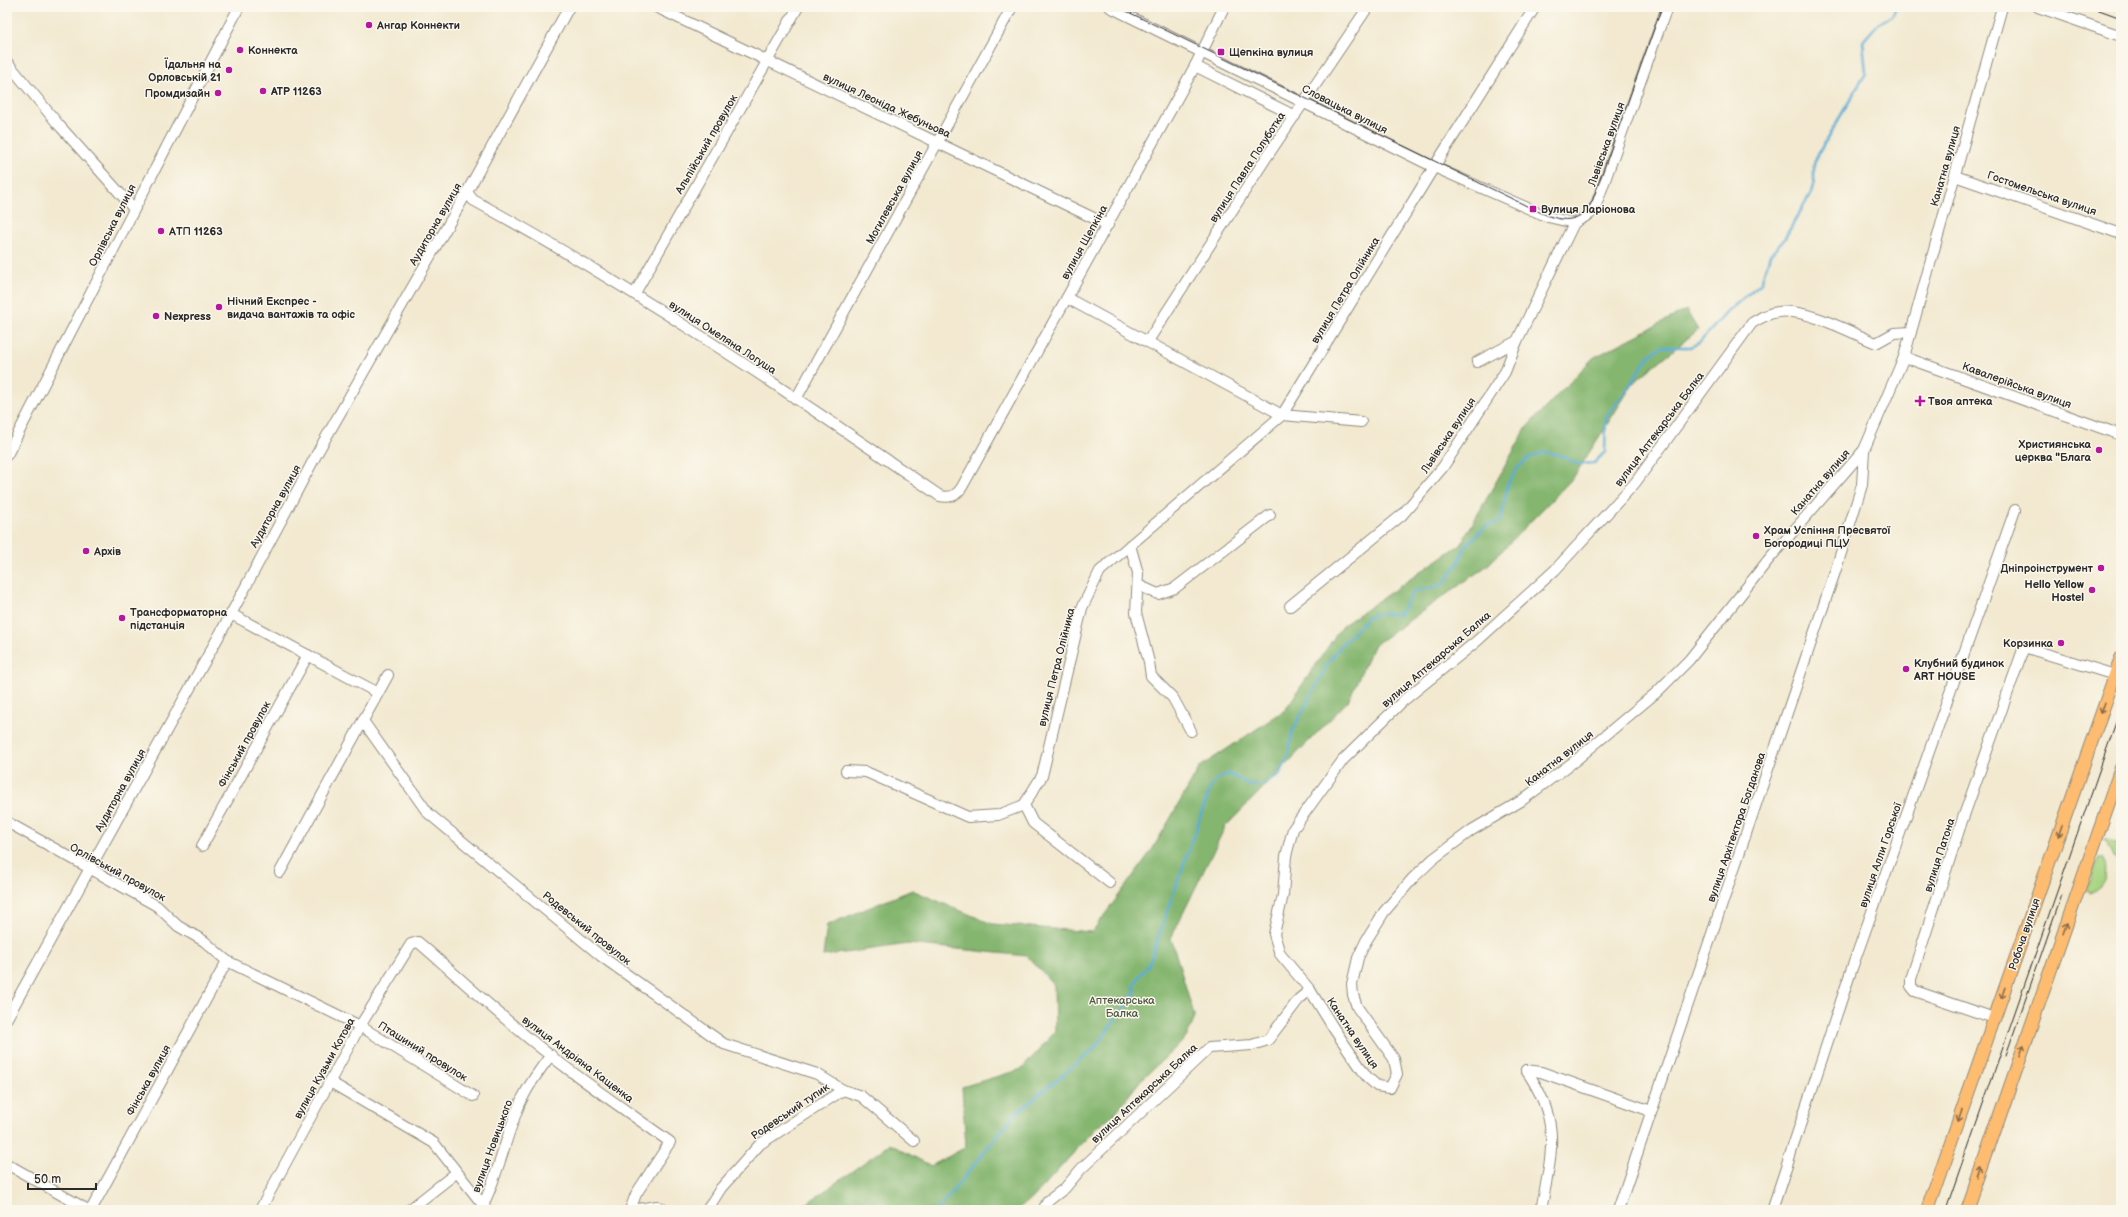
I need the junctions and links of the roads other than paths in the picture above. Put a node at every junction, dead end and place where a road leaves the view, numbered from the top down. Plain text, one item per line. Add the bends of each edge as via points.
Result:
1 (239, 7) edge
2 (569, 7) edge
3 (656, 7) edge
4 (798, 7) edge
5 (1012, 7) edge
6 (1110, 7) edge
7 (1224, 7) edge
8 (1368, 7) edge
9 (1535, 7) edge
10 (1667, 7) edge
11 (2002, 7) edge
12 (2038, 7) edge
13 (2121, 36) edge
14 (1203, 52) junction
15 (7, 62) edge
16 (768, 62) junction
17 (1195, 66) junction
18 (1304, 102) junction
19 (1295, 116) junction
20 (938, 142) junction
21 (1434, 167) junction
22 (1955, 176) junction
23 (467, 192) junction
24 (134, 209) junction
25 (1574, 223) junction
26 (1108, 226) junction
27 (2121, 234) edge
28 (635, 293) junction
29 (1067, 298) junction
30 (1911, 332) junction
31 (1148, 341) junction
32 (1517, 341) junction
33 (1904, 357) junction
34 (1477, 362) dead end
35 (796, 399) junction
36 (1282, 416) junction
37 (1361, 422) dead end
38 (2121, 435) edge
39 (1864, 450) junction
40 (7, 455) edge
41 (962, 487) joint
42 (2015, 510) dead end
43 (1270, 515) dead end
44 (1130, 546) junction
45 (1138, 585) junction
46 (1290, 606) dead end
47 (231, 614) junction
48 (308, 655) junction
49 (2121, 658) edge
50 (388, 675) dead end
51 (2118, 676) edge
52 (378, 693) junction
53 (363, 721) junction
54 (1191, 731) dead end
55 (2121, 768) edge
56 (846, 771) dead end
57 (1024, 805) junction
58 (7, 822) edge
59 (202, 846) dead end
60 (90, 870) junction
61 (280, 872) dead end
62 (1110, 883) dead end
63 (414, 942) joint
64 (227, 961) junction
65 (1310, 990) junction
66 (7, 1018) edge
67 (1994, 1018) junction
68 (360, 1026) junction
69 (551, 1055) junction
70 (330, 1082) junction
71 (843, 1090) junction
72 (473, 1096) dead end
73 (1651, 1111) junction
74 (914, 1141) dead end
75 (7, 1164) edge
76 (456, 1173) junction
77 (485, 1207) edge
78 (90, 1210) edge
79 (260, 1210) edge
80 (409, 1210) edge
81 (631, 1210) edge
82 (665, 1210) edge
83 (707, 1210) edge
84 (1043, 1210) edge
85 (1541, 1210) edge
86 (1618, 1210) edge
87 (1772, 1210) edge
88 (1928, 1210) edge
89 (1967, 1210) edge

1 - 24 street, Орлівська вулиця
2 - 23 street, Аудиторна вулиця
3 - 16 street, вулиця Леоніда Жебуньова
4 - 16 street, Альпійський провулок
5 - 20 street, Могилевська вулиця
6 - 14 street, Словацька вулиця
7 - 14 street, вулиця Щепкіна
8 - 18 street, вулиця Павла Полуботка
9 - 21 street, вулиця Петра Олійника
10 - 25 street, Львівська вулиця via 1603,188 1590,214
11 - 22 street, Канатна вулиця
12 - 13 street
14 - 17 street, вулиця Щепкіна
14 - 18 street, Словацька вулиця
15 - 24 street
16 - 20 street, вулиця Леоніда Жебуньова
16 - 28 street, Альпійський провулок
17 - 19 street
17 - 26 street, вулиця Щепкіна
18 - 19 street, вулиця Павла Полуботка
18 - 21 street, Словацька вулиця
19 - 31 street, вулиця Павла Полуботка
20 - 26 street, вулиця Леоніда Жебуньова
20 - 35 street, Могилевська вулиця
21 - 25 street, Словацька вулиця via 1548,217
21 - 36 street, вулиця Петра Олійника
22 - 27 street, Гостомельська вулиця
22 - 30 street, Канатна вулиця
23 - 28 street, вулиця Омеляна Логуша via 473,200 549,241
23 - 47 street, Аудиторна вулиця via 320,448
24 - 40 street, Орлівська вулиця
25 - 32 street, Львівська вулиця
26 - 29 street, вулиця Щепкіна
28 - 35 street, вулиця Омеляна Логуша
29 - 31 street
29 - 41 street, вулиця Щепкіна
30 - 33 street, Канатна вулиця
30 - 65 street, вулиця Аптекарська Балка via 1894,333 1876,343 1821,320 1778,311 1762,316 1752,323 1635,483 1555,570 1477,641 1404,700 1343,760 1293,829 1286,856 1283,895 1274,934 1280,954
31 - 36 street
32 - 34 street
32 - 46 street, Львівська вулиця via 1504,372 1443,468 1402,515
33 - 38 street, Кавалерійська вулиця
33 - 39 street, Канатна вулиця
35 - 41 street, вулиця Омеляна Логуша via 940,496 956,494
36 - 37 street
36 - 44 street, вулиця Петра Олійника
39 - 65 street, Канатна вулиця via 1774,553 1689,660 1657,692 1521,802 1472,830 1433,859 1384,912 1358,958 1352,984 1357,1006 1394,1059 1397,1074 1390,1088 1377,1086 1367,1077
39 - 73 street, вулиця Архітектора Богданова via 1862,485 1836,569
42 - 87 street, вулиця Алли Горської via 1852,968
43 - 45 street via 1175,588 1158,594
44 - 45 street via 1138,573
44 - 57 street, вулиця Петра Олійника via 1100,571 1082,608 1042,776
45 - 54 street via 1136,613 1149,662 1150,676 1173,698
47 - 48 street
47 - 60 street, Аудиторна вулиця
48 - 52 street
48 - 59 street, Фінський провулок
49 - 51 main road, Робоча вулиця
50 - 52 street
51 -> 67 main road, Робоча вулиця
51 - 67 street, вулиця Патона via 2024,647 1962,821 1910,979 1910,986 1915,991
52 - 53 street
53 - 61 street
53 - 71 street, Родевський провулок via 428,813 600,956 724,1044 817,1074
89 -> 55 main road
56 - 57 street via 866,772 968,817 998,815
57 - 62 street via 1033,823
58 - 60 street, Орлівський провулок
60 - 64 street, Орлівський провулок via 157,906 178,926 204,941
60 - 66 street, Аудиторна вулиця
63 - 68 street, вулиця Кузьми Котова
63 - 69 street, вулиця Андріяна Кащенка via 418,942
64 - 68 street, Орлівський провулок
64 - 78 street, Фінська вулиця
65 - 84 street, вулиця Аптекарська Балка via 1299,999 1268,1040 1252,1045 1209,1048 1091,1159 1065,1188 1048,1201
67 -> 88 main road, Робоча вулиця
68 - 70 street, вулиця Кузьми Котова
68 - 72 street, Пташиний провулок
69 - 77 street, вулиця Новицького via 522,1098
69 - 81 street, вулиця Андріяна Кащенка via 670,1142 636,1194
70 - 76 street, вулиця Новицького via 434,1143
70 - 79 street, вулиця Кузьми Котова
71 - 74 street, Родевський провулок via 861,1096
71 - 83 street, Родевський тупик via 760,1144 721,1188
73 - 85 street via 1541,1072 1526,1070 1546,1103 1550,1123 1551,1155
73 - 86 street, вулиця Архітектора Богданова
75 - 78 street
76 - 77 street, вулиця Новицького
76 - 80 street
81 - 82 street via 657,1206

